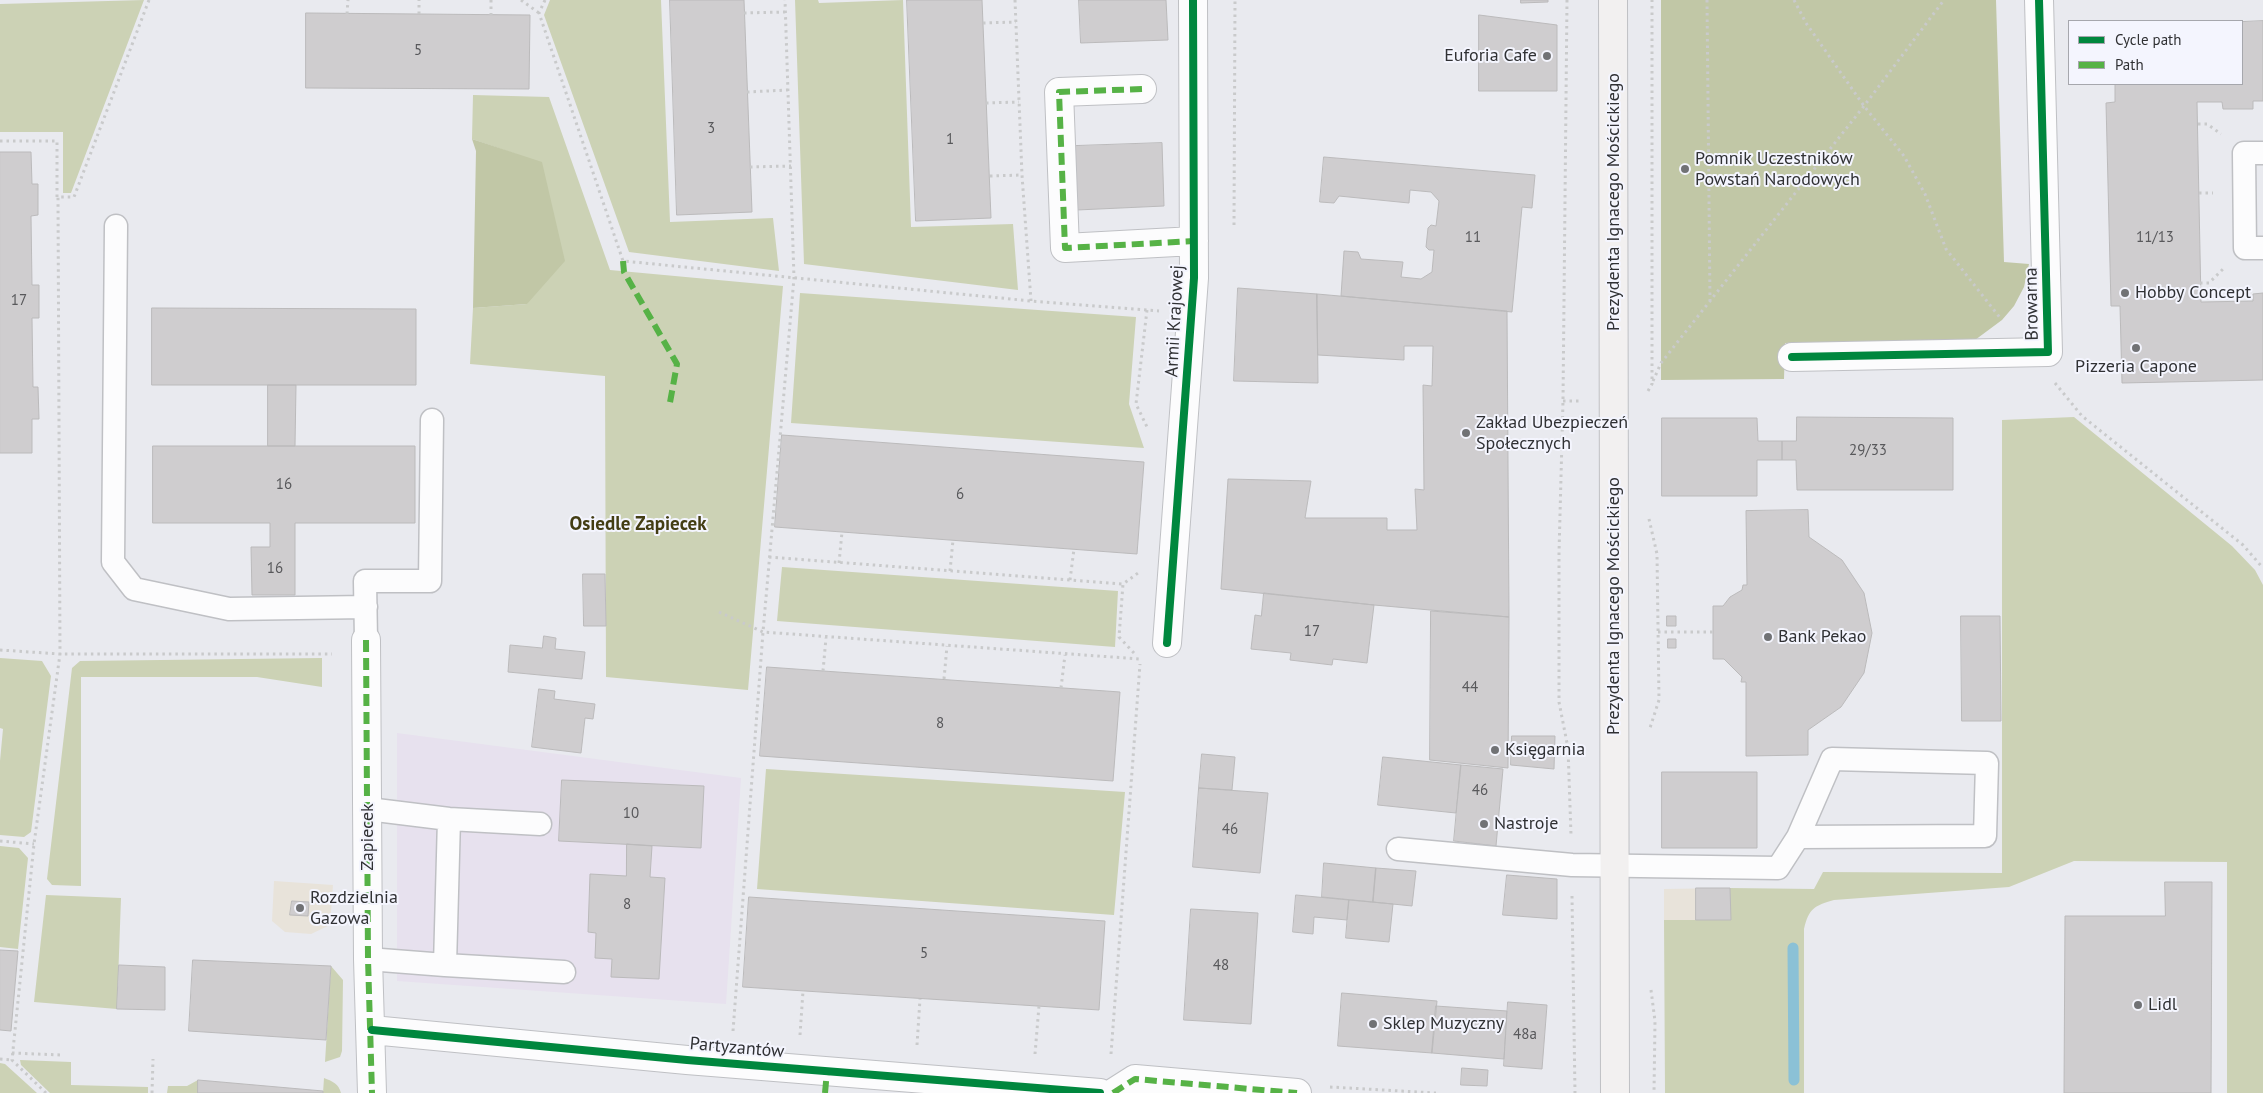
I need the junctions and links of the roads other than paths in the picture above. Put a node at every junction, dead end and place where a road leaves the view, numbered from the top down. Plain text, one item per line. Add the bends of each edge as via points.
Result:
1 (1192, 0) edge
2 (1613, 0) edge
3 (2040, 0) edge
4 (1142, 89) dead end
5 (2263, 153) edge
6 (116, 226) dead end
7 (1194, 241) junction
8 (2263, 248) edge
9 (1792, 357) dead end
10 (432, 420) dead end
11 (366, 607) junction
12 (1167, 643) dead end
13 (367, 647) joint
14 (368, 809) junction
15 (449, 819) junction
16 (540, 824) dead end
17 (1798, 837) junction
18 (1398, 849) dead end
19 (1615, 867) junction
20 (368, 959) junction
21 (445, 965) junction
22 (564, 972) dead end
23 (372, 1030) junction
24 (826, 1082) edge
25 (1309, 1090) edge
26 (372, 1093) edge
27 (1100, 1093) edge
28 (1113, 1093) edge
29 (1615, 1093) edge

1 - 7 street, Armii Krajowej
2 - 19 main road, Prezydenta Ignacego Mościckiego
3 - 9 street, Browarna via 2048,352
4 - 7 street via 1060,92 1065,248
5 - 8 lane via 2244,153 2245,248
6 - 11 lane via 113,562 134,589 229,609
7 - 12 street, Armii Krajowej
10 - 11 lane via 430,581 366,581
11 - 13 lane
13 - 14 street, Zapiecek
14 - 15 lane
14 - 20 street, Zapiecek
15 - 16 lane
15 - 21 lane
17 - 17 lane via 1986,836 1987,763 1832,759
17 - 19 lane via 1778,868
18 - 19 lane
19 - 29 main road, Prezydenta Ignacego Mościckiego
20 - 21 lane
20 - 23 street, Zapiecek
21 - 22 lane
23 - 24 street, Partyzantów
23 - 26 street, Zapiecek
24 - 27 street, Partyzantów
25 - 28 street via 1135,1079

